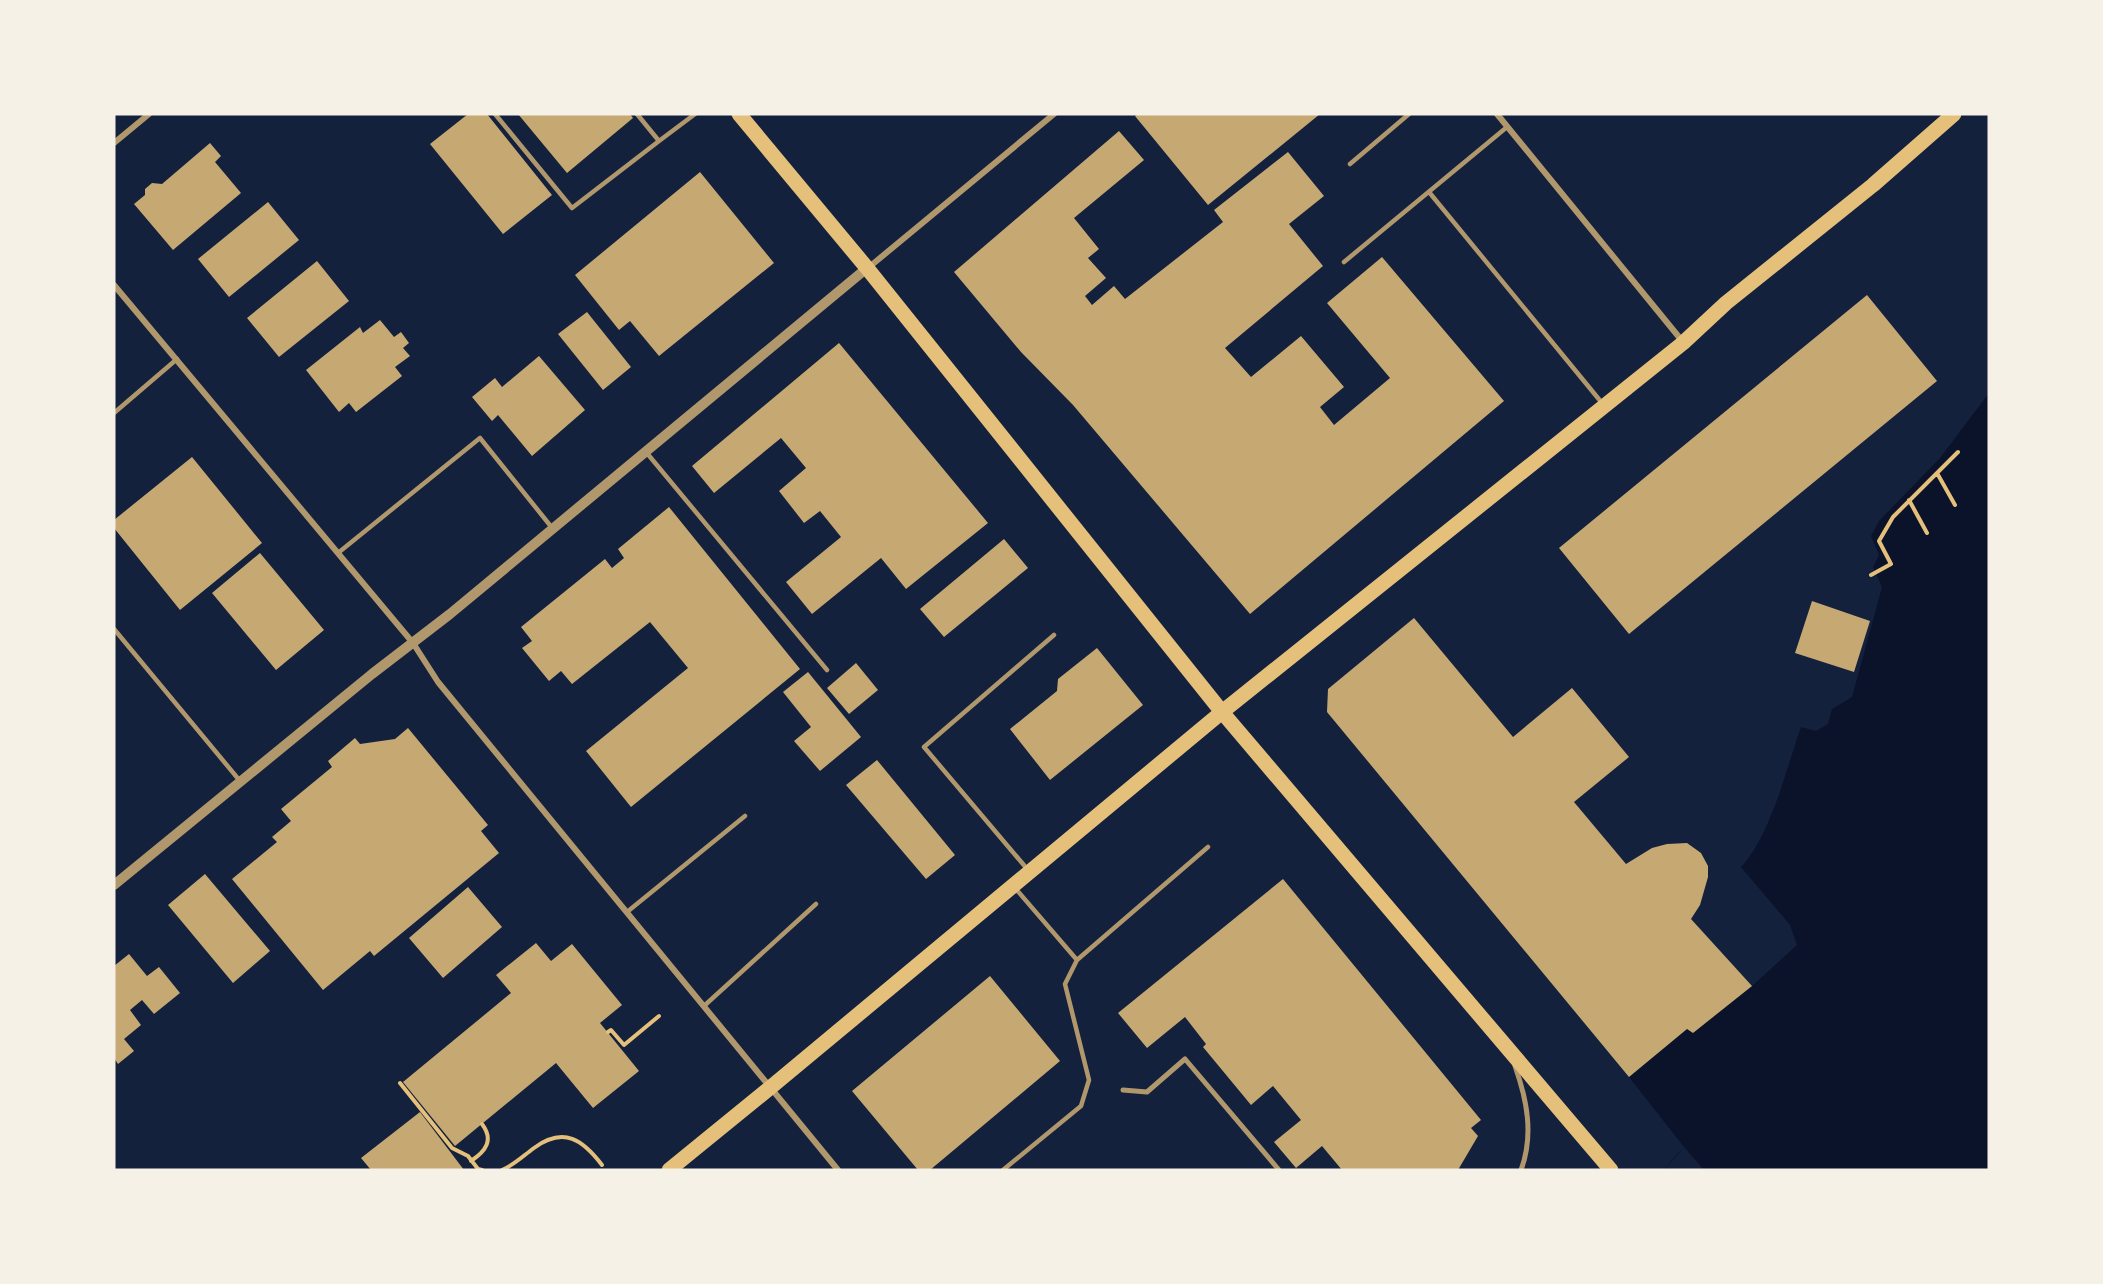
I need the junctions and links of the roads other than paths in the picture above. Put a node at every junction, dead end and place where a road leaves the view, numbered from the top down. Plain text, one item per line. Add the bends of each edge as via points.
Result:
1 (149, 114) edge
2 (495, 114) edge
3 (637, 114) edge
4 (695, 114) edge
5 (739, 114) edge
6 (1054, 114) edge
7 (1409, 114) edge
8 (1497, 114) edge
9 (1954, 114) edge
10 (1507, 127) junction
11 (659, 141) junction
12 (114, 143) edge
13 (1350, 164) dead end
14 (1429, 192) junction
15 (1344, 262) dead end
16 (867, 268) junction
17 (114, 285) edge
18 (1683, 343) junction
19 (177, 359) junction
20 (1605, 406) junction
21 (114, 413) edge
22 (646, 452) junction
23 (553, 529) junction
24 (338, 553) junction
25 (114, 628) edge
26 (1054, 635) dead end
27 (413, 643) junction
28 (827, 670) dead end
29 (1222, 712) junction
30 (240, 781) junction
31 (745, 816) dead end
32 (1208, 847) dead end
33 (1029, 872) junction
34 (114, 885) edge
35 (1013, 886) junction
36 (816, 904) dead end
37 (627, 912) junction
38 (1077, 960) junction
39 (704, 1006) junction
40 (1511, 1053) junction
41 (771, 1088) junction
42 (1123, 1090) dead end
43 (669, 1170) edge
44 (838, 1170) edge
45 (1004, 1170) edge
46 (1279, 1170) edge
47 (1521, 1170) edge
48 (1611, 1170) edge

1 - 12 street
2 - 11 lane via 572,208
3 - 11 lane
4 - 11 lane
5 - 16 main road
6 - 16 street
7 - 13 lane
8 - 10 street
9 - 18 main road
10 - 14 lane
10 - 18 street
14 - 15 lane
14 - 20 lane
16 - 22 street
16 - 29 main road
17 - 19 street
18 - 20 main road
19 - 21 lane
19 - 24 street
20 - 29 main road
22 - 23 street
22 - 28 lane
23 - 24 lane via 480,438
23 - 27 street
24 - 27 street
25 - 30 lane
26 - 33 lane via 924,747
27 - 30 street
27 - 37 street via 438,682
29 - 33 main road
29 - 40 main road
30 - 34 street
31 - 37 lane
32 - 38 lane
33 - 35 main road
35 - 38 lane
35 - 41 main road
36 - 39 lane
37 - 39 street
38 - 45 lane via 1065,984 1089,1080 1081,1106
39 - 41 street
40 - 47 street via 1528,1116 1526,1157
40 - 48 main road
41 - 43 main road
41 - 44 street
42 - 46 street via 1147,1092 1185,1059

